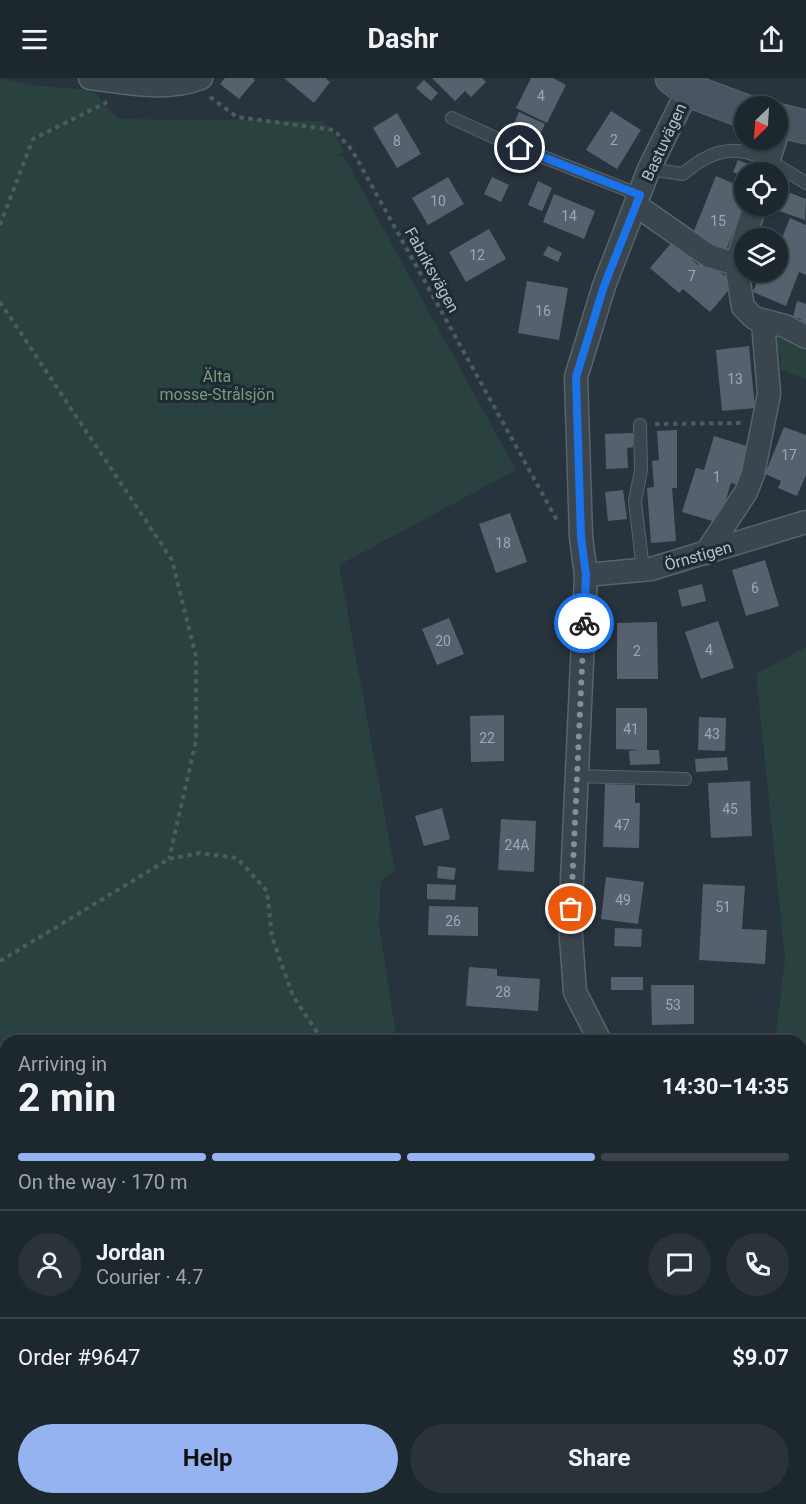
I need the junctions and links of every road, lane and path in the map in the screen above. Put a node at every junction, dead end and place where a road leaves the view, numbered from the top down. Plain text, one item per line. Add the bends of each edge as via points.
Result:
1 (90, 78) edge
2 (196, 80) edge
3 (680, 84) edge
4 (140, 86) junction
5 (734, 107) edge
6 (452, 118) dead end
7 (788, 123) edge
8 (806, 127) edge
9 (770, 157) edge
10 (650, 169) junction
11 (806, 183) edge
12 (638, 200) junction
13 (0, 225) edge
14 (734, 263) edge
15 (739, 282) edge
16 (0, 302) edge
17 (764, 322) junction
18 (806, 337) edge
19 (763, 424) junction
20 (640, 425) joint
21 (806, 522) edge
22 (706, 553) junction
23 (585, 567) junction
24 (643, 570) junction
25 (577, 776) junction
26 (685, 779) dead end
27 (169, 859) junction
28 (0, 961) edge
29 (319, 1035) edge
30 (597, 1035) edge

1 - 4 street
2 - 4 street
2 - 23 path, Fabriksvägen via 237,117 333,129 352,150
3 - 5 street
3 - 10 street, Bastuvägen
4 - 13 path via 33,139
6 - 12 lane, Bastuvägen
7 - 8 street
9 - 10 lane via 729,149 697,162 683,174
9 - 11 lane
10 - 12 street, Bastuvägen
12 - 14 street via 709,256
12 - 23 street, Bastuvägen via 604,286 576,377
15 - 17 street via 743,308
16 - 27 path via 172,561 196,657 196,741
17 - 18 street via 785,326
17 - 19 street via 768,394
19 - 20 path via 724,421
19 - 22 street via 746,492
20 - 24 lane via 641,470 635,501
21 - 22 street, Örnstigen
22 - 24 street, Örnstigen
23 - 24 street, Örnstigen
23 - 25 street, Bastuvägen
25 - 26 lane
25 - 30 street, Bastuvägen via 570,924 575,992
27 - 28 path
27 - 29 path via 200,853 237,858 267,891 272,937 294,996

